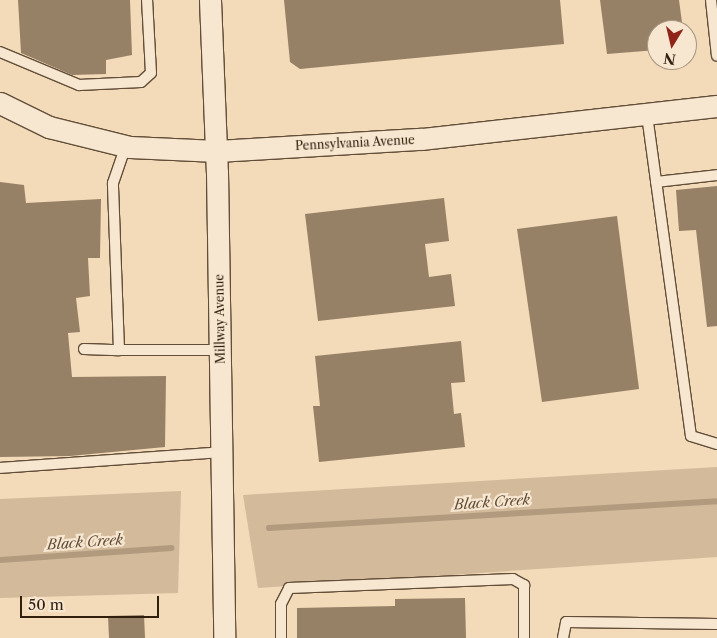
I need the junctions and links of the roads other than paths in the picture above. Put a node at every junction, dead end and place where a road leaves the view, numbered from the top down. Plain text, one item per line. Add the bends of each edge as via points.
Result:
1 (147, 0) edge
2 (210, 0) edge
3 (711, 0) edge
4 (716, 43) edge
5 (0, 52) edge
6 (717, 56) edge
7 (0, 103) edge
8 (717, 106) edge
9 (647, 115) junction
10 (126, 146) junction
11 (217, 151) junction
12 (717, 175) edge
13 (656, 182) junction
14 (84, 349) dead end
15 (119, 350) junction
16 (221, 350) junction
17 (717, 444) edge
18 (223, 452) junction
19 (0, 468) edge
20 (717, 624) edge
21 (224, 638) edge
22 (280, 638) edge
23 (524, 638) edge
24 (563, 638) edge

1 - 5 lane via 151,73 141,82 79,85
2 - 11 street, Millway Avenue
3 - 4 lane
4 - 6 lane
7 - 10 street, Pennsylvania Avenue via 49,127
8 - 9 street, Pennsylvania Avenue
9 - 11 street, Pennsylvania Avenue via 422,140
9 - 13 lane
10 - 11 street, Pennsylvania Avenue
10 - 15 lane via 113,183
11 - 16 street, Millway Avenue
12 - 13 lane
13 - 17 lane via 691,436
14 - 15 lane
15 - 16 lane
16 - 18 street, Millway Avenue
18 - 19 lane
18 - 21 street, Millway Avenue
20 - 24 lane via 566,622
22 - 23 lane via 281,604 289,588 513,579 524,585

